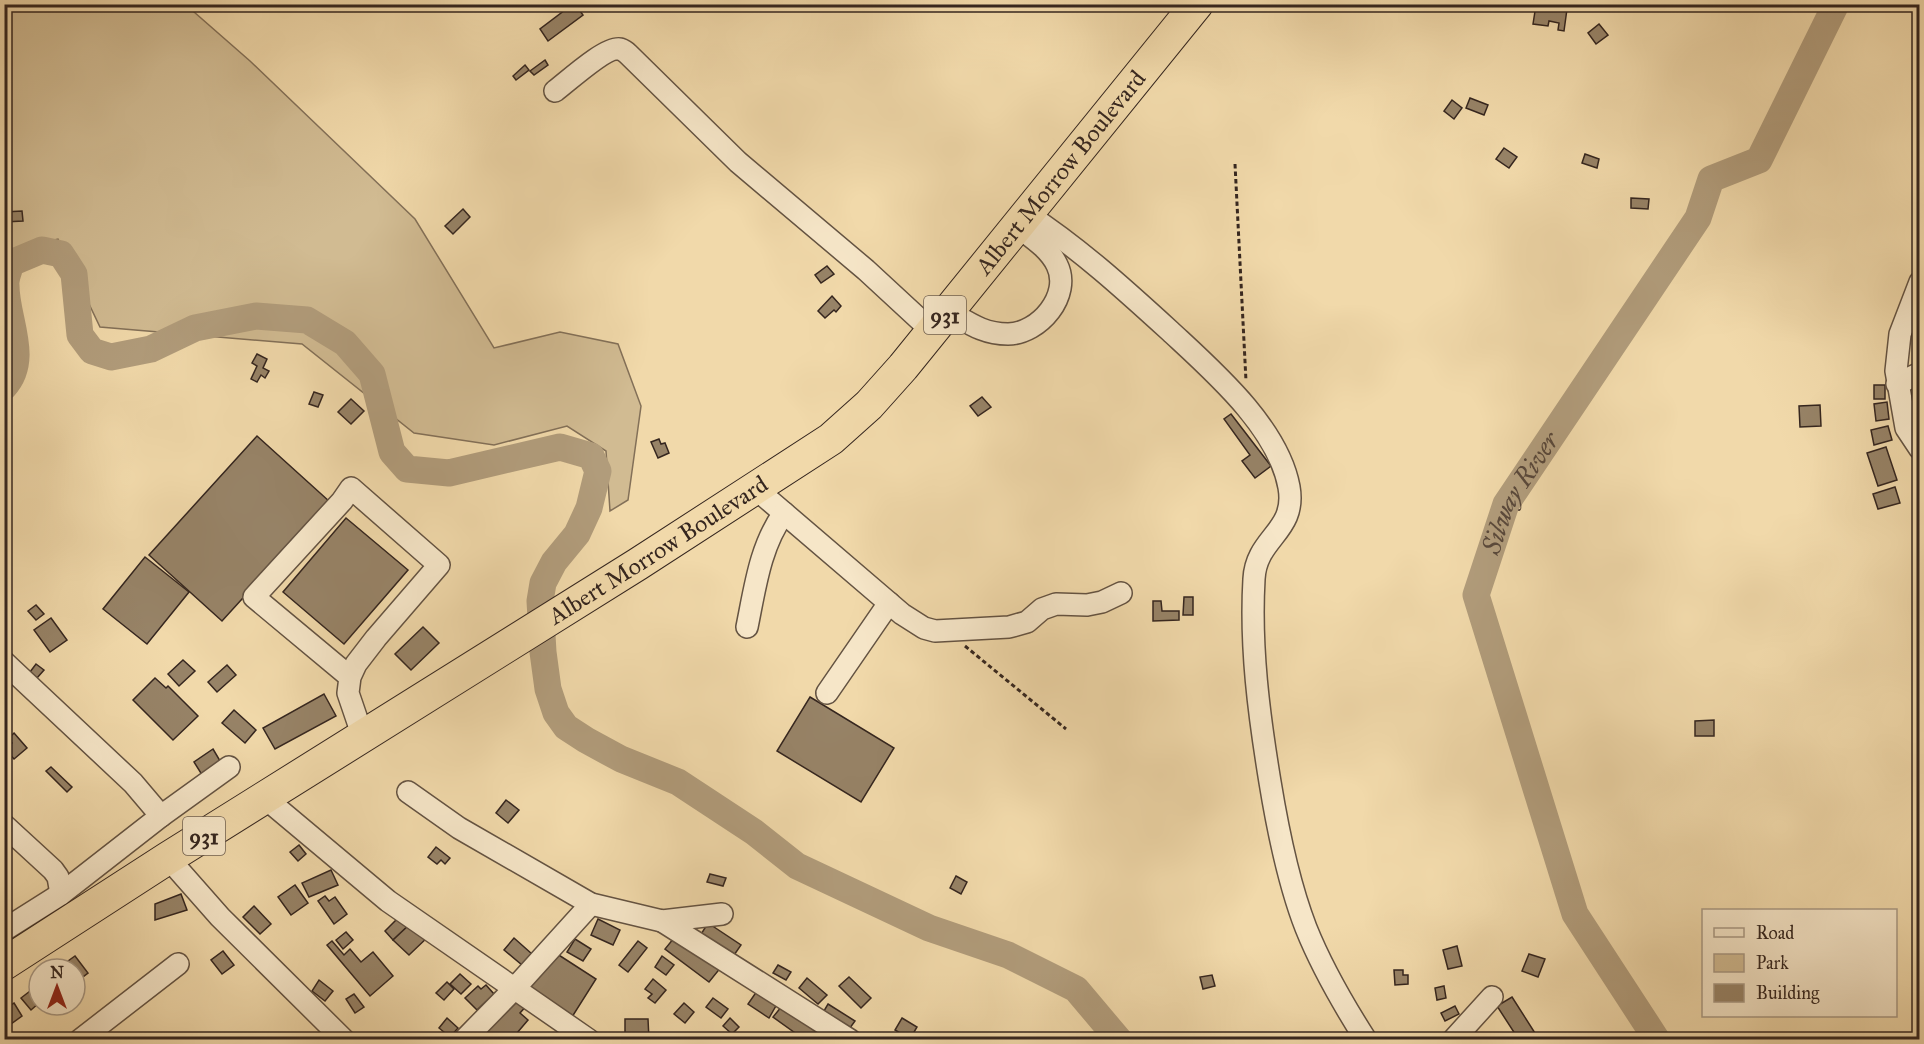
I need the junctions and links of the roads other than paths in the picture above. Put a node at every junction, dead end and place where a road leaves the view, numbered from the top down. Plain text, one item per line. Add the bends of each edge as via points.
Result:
1 (1197, 4) edge
2 (555, 91) dead end
3 (1022, 220) junction
4 (1920, 282) edge
5 (940, 321) junction
6 (1910, 378) edge
7 (1920, 449) edge
8 (756, 489) junction
9 (784, 513) junction
10 (1121, 593) dead end
11 (895, 609) junction
12 (747, 627) dead end
13 (4, 662) edge
14 (350, 677) junction
15 (827, 693) dead end
16 (363, 737) junction
17 (229, 767) dead end
18 (408, 792) dead end
19 (265, 798) junction
20 (161, 816) junction
21 (4, 825) edge
22 (168, 858) junction
23 (61, 894) junction
24 (591, 904) junction
25 (722, 914) dead end
26 (662, 921) junction
27 (4, 930) edge
28 (4, 964) edge
29 (178, 964) dead end
30 (514, 989) junction
31 (1492, 997) dead end
32 (471, 1037) edge
33 (80, 1040) edge
34 (344, 1040) edge
35 (590, 1040) edge
36 (850, 1040) edge
37 (1366, 1040) edge
38 (1453, 1040) edge

1 - 3 highway, Albert Morrow Boulevard / 931
2 - 5 street via 601,55 620,49 738,162 866,270
3 - 5 highway, Albert Morrow Boulevard / 931
3 - 5 street via 1058,268 1060,289 1054,308 1031,328 1010,334
3 - 37 street via 1073,245 1214,372 1247,407 1283,466 1290,509 1286,522 1259,555 1254,570 1253,647 1263,739 1276,815 1306,928 1327,974
4 - 6 street via 1897,352
5 - 8 highway, Albert Morrow Boulevard / 931 via 869,405 831,440
6 - 7 street via 1906,428
8 - 9 street
8 - 16 highway, Albert Morrow Boulevard / 931
9 - 11 street
9 - 12 street via 766,542
10 - 11 street via 1087,605 1056,604 1042,609 1027,622 1009,627 947,632 924,628
11 - 15 street
13 - 20 street via 133,783
14 - 14 street via 254,597 351,488 439,565 376,638
14 - 16 street via 348,693
16 - 19 highway, Albert Morrow Boulevard / 931
17 - 20 street
18 - 24 street via 459,828
19 - 22 highway, Albert Morrow Boulevard / 931
19 - 30 street via 388,901
20 - 23 street
21 - 23 street via 58,877
22 - 28 highway, Albert Morrow Boulevard / 931
22 - 34 street via 220,917
23 - 27 street
24 - 26 street
24 - 30 street
25 - 26 street
26 - 36 street
29 - 33 street
30 - 32 street
30 - 35 street
31 - 38 street

